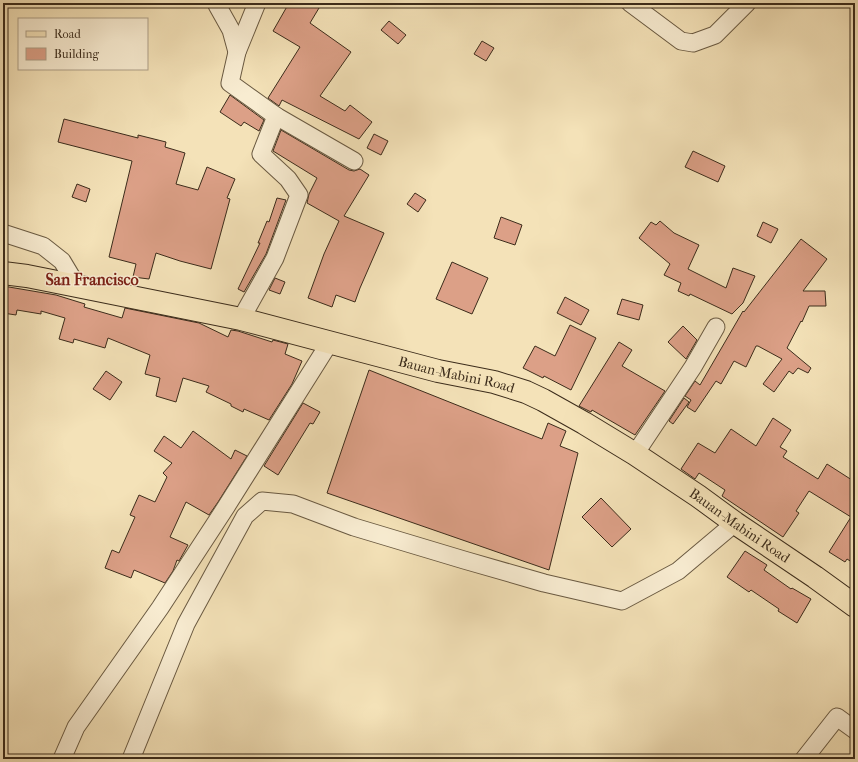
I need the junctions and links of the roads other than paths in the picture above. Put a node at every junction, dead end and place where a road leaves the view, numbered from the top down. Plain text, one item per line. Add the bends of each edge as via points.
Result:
1 (217, 3) edge
2 (257, 3) edge
3 (630, 3) edge
4 (747, 3) edge
5 (237, 52) junction
6 (276, 116) junction
7 (354, 161) dead end
8 (3, 232) edge
9 (3, 273) edge
10 (77, 286) junction
11 (241, 319) junction
12 (716, 327) dead end
13 (330, 342) junction
14 (635, 454) junction
15 (735, 523) junction
16 (855, 606) edge
17 (855, 730) edge
18 (62, 759) edge
19 (131, 759) edge
20 (804, 759) edge

1 - 5 street via 231,30
2 - 5 street
3 - 4 street via 681,41 693,43 715,35
5 - 6 street via 230,83
6 - 7 street
6 - 11 street via 261,154 288,179 298,195 275,258
8 - 10 street via 43,246 62,261
9 - 10 main road, Bauan-Mabini Road
10 - 11 main road, Bauan-Mabini Road
11 - 13 main road, Bauan-Mabini Road
12 - 14 street via 693,367
13 - 14 main road, Bauan-Mabini Road via 526,392
13 - 18 street via 160,608 76,727
14 - 15 main road, Bauan-Mabini Road
15 - 16 main road, Bauan-Mabini Road
15 - 19 street via 678,571 622,601 544,583 486,566 354,527 293,504 262,500 245,516 186,624
17 - 20 street via 837,717

